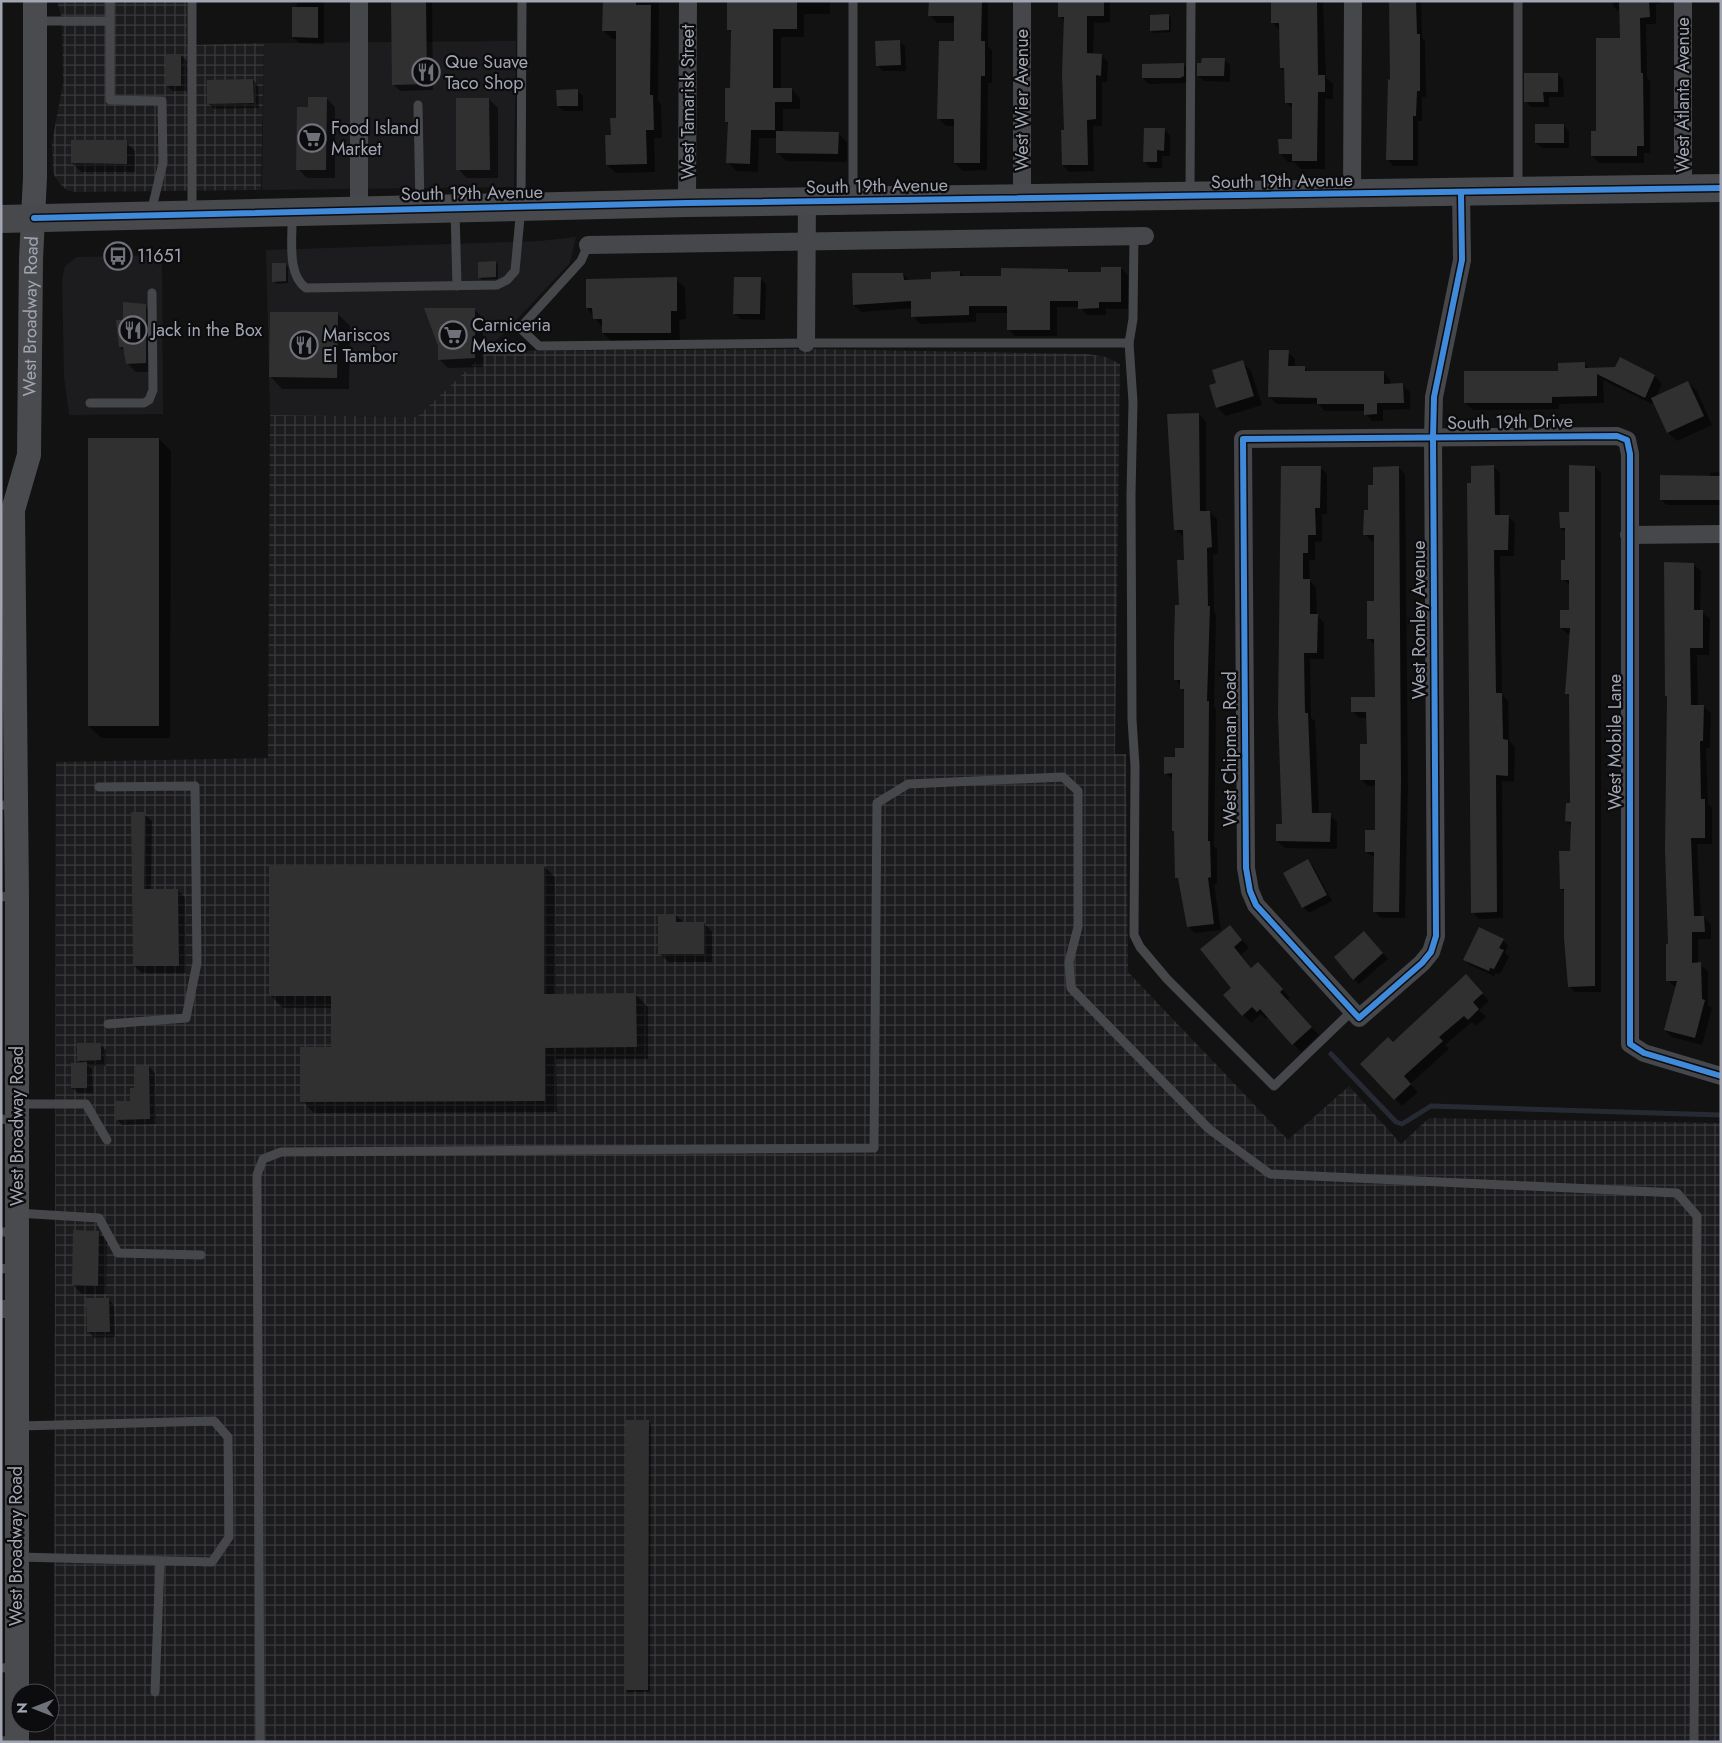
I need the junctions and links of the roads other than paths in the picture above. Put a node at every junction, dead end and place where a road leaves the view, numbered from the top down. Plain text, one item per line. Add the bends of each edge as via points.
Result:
1 (110, 1) edge
2 (192, 1) edge
3 (359, 1) edge
4 (522, 1) edge
5 (688, 1) edge
6 (853, 1) edge
7 (1022, 1) edge
8 (1191, 1) edge
9 (1353, 1) edge
10 (1518, 1) edge
11 (1683, 1) edge
12 (35, 11) edge
13 (110, 21) junction
14 (418, 105) dead end
15 (1721, 188) edge
16 (1683, 189) junction
17 (1461, 192) junction
18 (1518, 192) junction
19 (1352, 195) junction
20 (1190, 197) junction
21 (1022, 199) junction
22 (807, 201) junction
23 (853, 201) junction
24 (687, 203) junction
25 (521, 207) junction
26 (455, 208) junction
27 (420, 209) junction
28 (359, 210) junction
29 (292, 211) junction
30 (192, 213) junction
31 (150, 214) junction
32 (34, 218) junction
33 (1, 219) edge
34 (1139, 236) joint
35 (806, 241) junction
36 (588, 245) joint
37 (457, 286) junction
38 (152, 293) dead end
39 (806, 342) junction
40 (1129, 344) junction
41 (90, 403) dead end
42 (1433, 438) junction
43 (1243, 439) joint
44 (1627, 440) joint
45 (1, 483) edge
46 (7, 510) edge
47 (1721, 534) edge
48 (1629, 535) junction
49 (8, 677) edge
50 (99, 787) dead end
51 (9, 806) edge
52 (9, 896) edge
53 (1356, 1014) junction
54 (108, 1024) dead end
55 (1721, 1076) edge
56 (12, 1114) edge
57 (107, 1140) dead end
58 (12, 1226) edge
59 (201, 1255) dead end
60 (9, 1268) edge
61 (9, 1309) edge
62 (17, 1426) junction
63 (16, 1557) junction
64 (160, 1560) junction
65 (9, 1606) edge
66 (9, 1667) edge
67 (155, 1692) dead end
68 (12, 1741) edge
69 (260, 1742) edge
70 (1694, 1742) edge

1 - 13 lane
2 - 30 lane
3 - 28 street
4 - 25 lane
5 - 24 street, West Tamarisk Street
6 - 23 lane
7 - 21 street, West Wier Avenue
8 - 20 lane
9 - 19 street
10 - 18 lane
11 - 16 street, West Atlanta Avenue
12 - 13 lane
12 - 32 main road, West Broadway Road
13 - 31 lane via 110,100 162,101 163,163
14 - 27 lane
15 - 16 main road, South 19th Avenue
16 - 18 main road, South 19th Avenue
17 - 18 main road, South 19th Avenue
17 - 19 main road, South 19th Avenue
17 - 42 street, West Romley Avenue via 1462,260 1434,397
19 - 20 main road, South 19th Avenue
20 - 21 main road, South 19th Avenue
21 - 23 main road, South 19th Avenue
22 - 23 main road, South 19th Avenue
22 - 24 main road, South 19th Avenue
22 - 35 street
24 - 25 main road, South 19th Avenue
25 - 26 main road, South 19th Avenue
25 - 37 lane via 515,271 497,285
26 - 27 main road, South 19th Avenue
26 - 37 lane
27 - 28 main road, South 19th Avenue
28 - 29 main road, South 19th Avenue
29 - 30 main road, South 19th Avenue
29 - 37 lane via 294,273 306,288
30 - 31 main road, South 19th Avenue
31 - 32 main road, South 19th Avenue
32 - 33 main road, South 19th Avenue
32 - 46 main road, West Broadway Road via 29,455
34 - 35 street
34 - 40 lane
35 - 36 street
35 - 39 street
36 - 39 lane via 582,261 520,328 538,346
38 - 41 lane via 153,390 149,400 144,403
39 - 40 lane
40 - 53 lane via 1133,402 1134,935 1167,979 1274,1086
42 - 43 street, South 19th Drive
42 - 44 street, South 19th Drive via 1617,436
42 - 53 street, West Romley Avenue via 1436,936 1431,952 1422,963
43 - 53 street, West Chipman Road via 1248,881 1256,905
44 - 48 street, West Mobile Lane via 1630,454
45 - 46 main road, West Broadway Road
46 - 49 main road, West Broadway Road
47 - 48 street
48 - 55 street, West Mobile Lane via 1630,1044 1644,1053
49 - 51 main road, West Broadway Road via 13,749
50 - 54 lane via 195,786 197,963 186,1018
51 - 52 main road, West Broadway Road
52 - 56 main road, West Broadway Road
56 - 57 lane via 86,1104
56 - 58 main road, West Broadway Road
58 - 59 lane via 99,1218 118,1253
58 - 60 main road, West Broadway Road
60 - 61 main road, West Broadway Road
61 - 62 main road, West Broadway Road
62 - 63 main road, West Broadway Road
62 - 64 lane via 214,1422 228,1437 229,1537 212,1562
63 - 64 lane
63 - 65 main road, West Broadway Road
64 - 67 lane
65 - 66 main road, West Broadway Road
66 - 68 main road, West Broadway Road
69 - 70 lane via 257,1175 263,1159 281,1152 874,1148 877,803 908,784 1063,778 1078,791 1078,926 1069,962 1071,988 1209,1129 1270,1174 1677,1193 1696,1216

